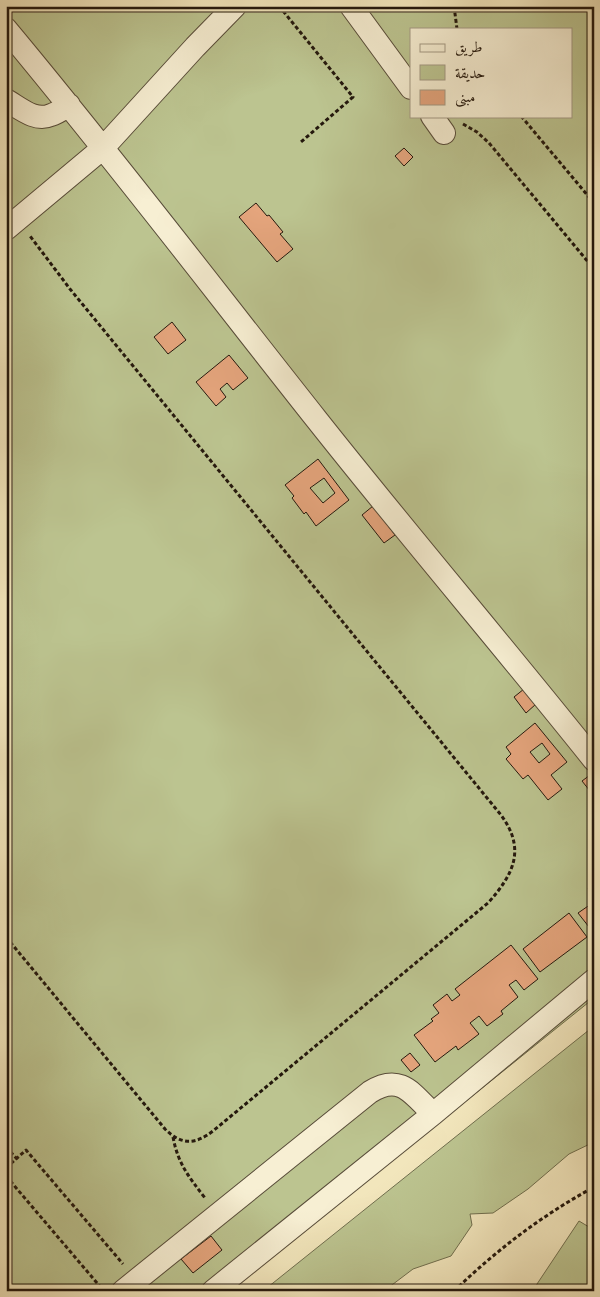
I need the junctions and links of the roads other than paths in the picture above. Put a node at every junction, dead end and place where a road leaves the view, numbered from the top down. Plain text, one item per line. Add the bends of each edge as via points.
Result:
1 (235, 6) edge
2 (351, 6) edge
3 (6, 29) edge
4 (410, 87) edge
5 (6, 100) edge
6 (70, 105) junction
7 (103, 148) junction
8 (13, 224) edge
9 (594, 760) edge
10 (594, 980) edge
11 (433, 1114) junction
12 (130, 1285) edge
13 (213, 1291) edge

1 - 7 street
2 - 4 street
3 - 6 street
5 - 6 street via 34,116 43,117
6 - 7 street
7 - 8 street
7 - 9 street via 319,422
10 - 11 street
11 - 12 street via 401,1086 379,1086
11 - 13 street

